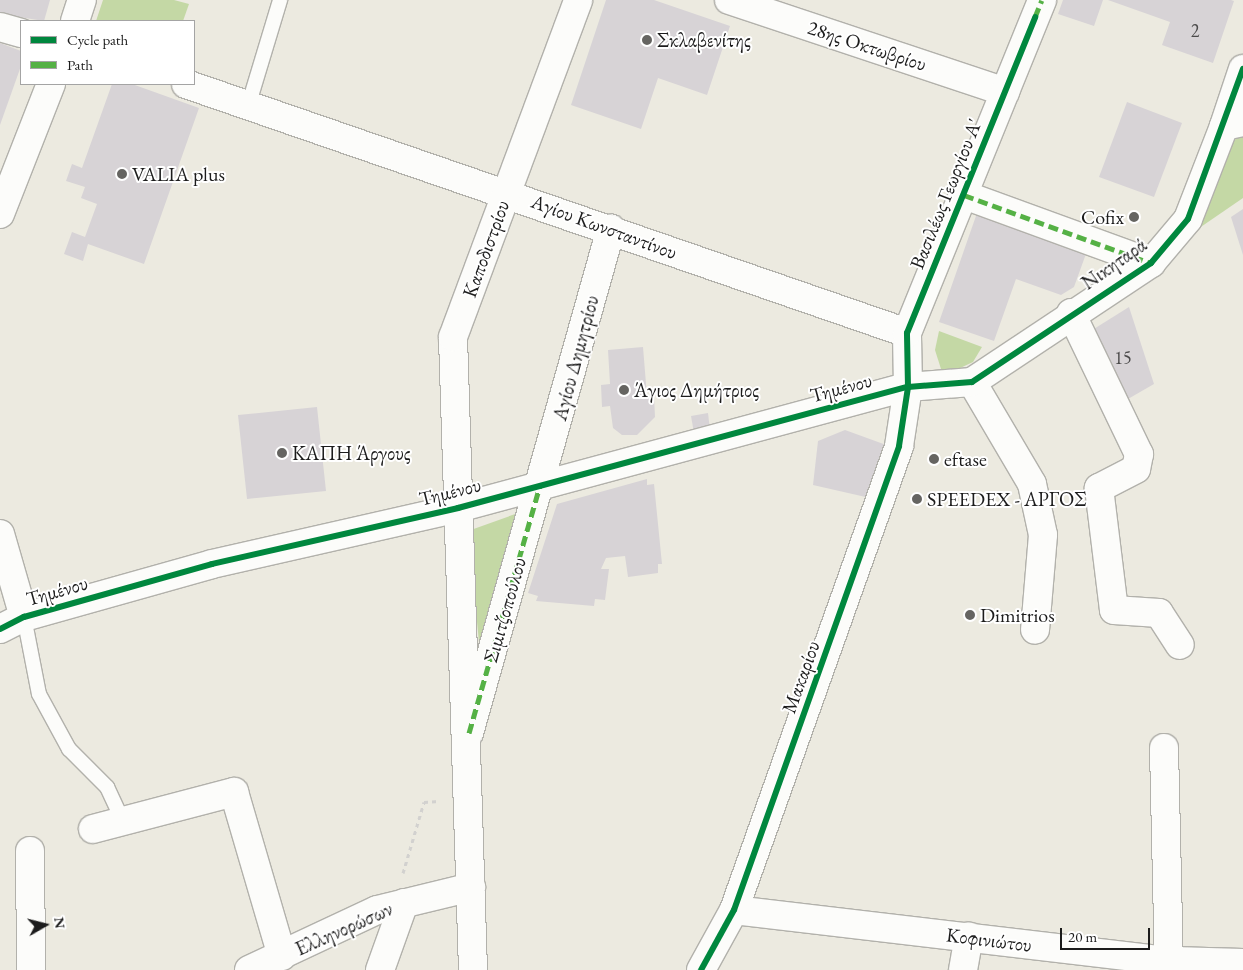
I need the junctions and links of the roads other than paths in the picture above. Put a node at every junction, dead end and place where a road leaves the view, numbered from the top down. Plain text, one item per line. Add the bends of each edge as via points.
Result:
1 (82, 0) edge
2 (280, 0) edge
3 (578, 0) edge
4 (729, 0) edge
5 (1038, 8) edge
6 (75, 20) edge
7 (0, 26) edge
8 (20, 33) edge
9 (1243, 69) edge
10 (51, 85) edge
11 (189, 85) edge
12 (1005, 92) junction
13 (249, 103) junction
14 (1234, 124) edge
15 (506, 192) junction
16 (964, 195) junction
17 (0, 214) edge
18 (611, 229) junction
19 (1151, 263) junction
20 (1071, 313) junction
21 (907, 334) junction
22 (972, 382) junction
23 (908, 387) junction
24 (540, 486) junction
25 (458, 508) junction
26 (0, 534) edge
27 (24, 617) junction
28 (0, 629) edge
29 (1035, 630) dead end
30 (1180, 645) dead end
31 (469, 733) junction
32 (1164, 748) dead end
33 (123, 820) junction
34 (93, 829) dead end
35 (30, 851) dead end
36 (471, 887) junction
37 (398, 904) junction
38 (734, 910) junction
39 (969, 938) junction
40 (282, 956) junction
41 (1243, 963) edge
42 (1170, 965) edge
43 (31, 970) edge
44 (249, 970) edge
45 (380, 970) edge
46 (473, 970) edge
47 (701, 970) edge
48 (963, 970) edge

1 - 6 street
2 - 13 lane
3 - 15 street, Καποδιστρίου
4 - 12 street, 28ης Οκτωβρίου
5 - 12 street, Βασιλέως Γεωργίου Α'
7 - 8 street
9 - 14 street, Νικηταρά
10 - 17 street
11 - 13 street, Αγίου Κωνσταντίνου
12 - 16 street, Βασιλέως Γεωργίου Α'
13 - 15 street, Αγίου Κωνσταντίνου
14 - 19 street, Νικηταρά via 1188,219
15 - 18 street, Αγίου Κωνσταντίνου
15 - 25 street, Καποδιστρίου via 453,337
16 - 19 street
16 - 21 street, Βασιλέως Γεωργίου Α'
18 - 21 street, Αγίου Κωνσταντίνου
18 - 24 street, Αγίου Δημητρίου
19 - 20 street, Νικηταρά
20 - 22 street, Νικηταρά
20 - 30 street via 1139,454 1136,469 1099,488 1114,610 1159,613
21 - 23 street, Βασιλέως Γεωργίου Α'
22 - 23 street
22 - 29 street via 1032,484 1043,535
23 - 24 street, Τημένου
23 - 38 street, Μακαρίου via 899,446
24 - 25 street, Τημένου
24 - 31 street, Σιμιτζοπούλου
25 - 27 street, Τημένου via 212,564
25 - 31 street, Σιμιτζοπούλου
26 - 27 street
27 - 28 street, Τημένου
27 - 33 lane via 39,694 69,749 106,787
31 - 36 street, Σιμιτζοπούλου
32 - 42 street
33 - 34 street
33 - 40 street via 234,792
35 - 43 street
36 - 37 street, Ελληνορώσων
36 - 46 street, Σιμιτζοπούλου
37 - 40 street, Ελληνορώσων
37 - 45 street
38 - 39 street, Κοφινιώτου
38 - 47 street, Μακαρίου
39 - 42 street, Κοφινιώτου
39 - 48 street
40 - 44 street, Ελληνορώσων
41 - 42 street, Κοφινιώτου

